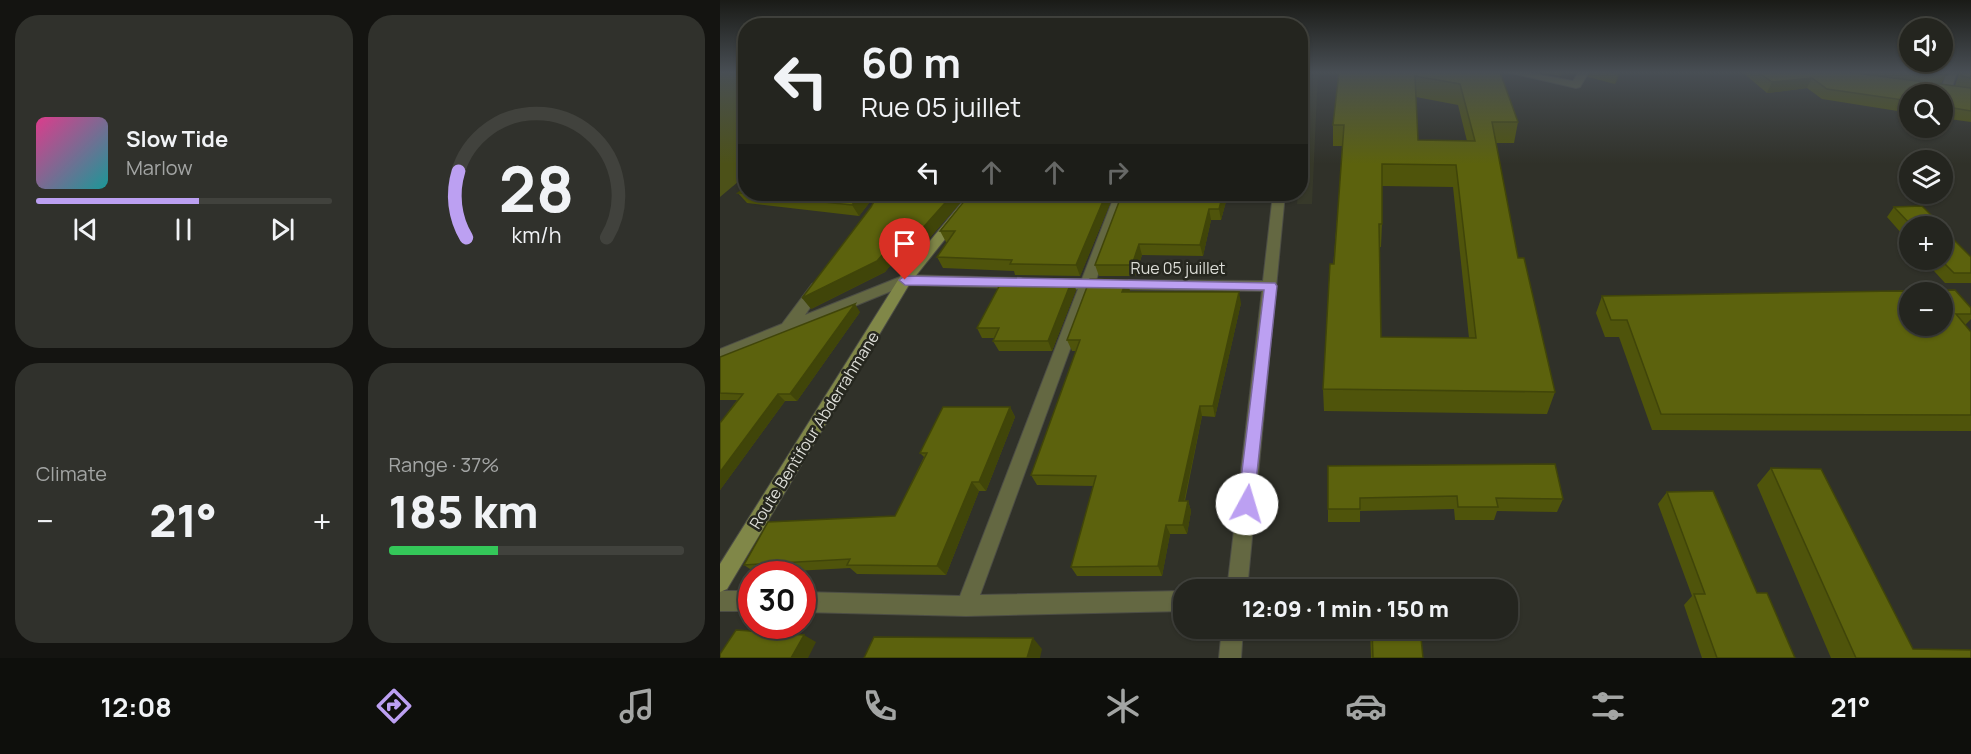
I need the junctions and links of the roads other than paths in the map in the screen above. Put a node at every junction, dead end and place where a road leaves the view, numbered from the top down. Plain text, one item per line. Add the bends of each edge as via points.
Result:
1 (969, 201) edge
2 (1118, 201) edge
3 (1278, 201) edge
4 (827, 273) edge
5 (905, 280) junction
6 (1087, 285) junction
7 (1271, 286) junction
8 (787, 328) junction
9 (720, 355) edge
10 (1238, 579) edge
11 (720, 582) edge
12 (720, 601) edge
13 (1173, 601) edge
14 (738, 602) edge
15 (816, 602) edge
16 (966, 606) junction
17 (1232, 639) edge
18 (1230, 658) edge

1 - 5 main road, Route Bentifour Abderrahmane
2 - 6 street
3 - 7 street
4 - 8 street
5 - 6 street, Rue 05 juillet
5 - 8 street
5 - 11 main road, Route Bentifour Abderrahmane
6 - 7 street, Rue 05 juillet
6 - 16 street
7 - 10 street
8 - 9 street
12 - 14 street
13 - 16 street
15 - 16 street
17 - 18 street

